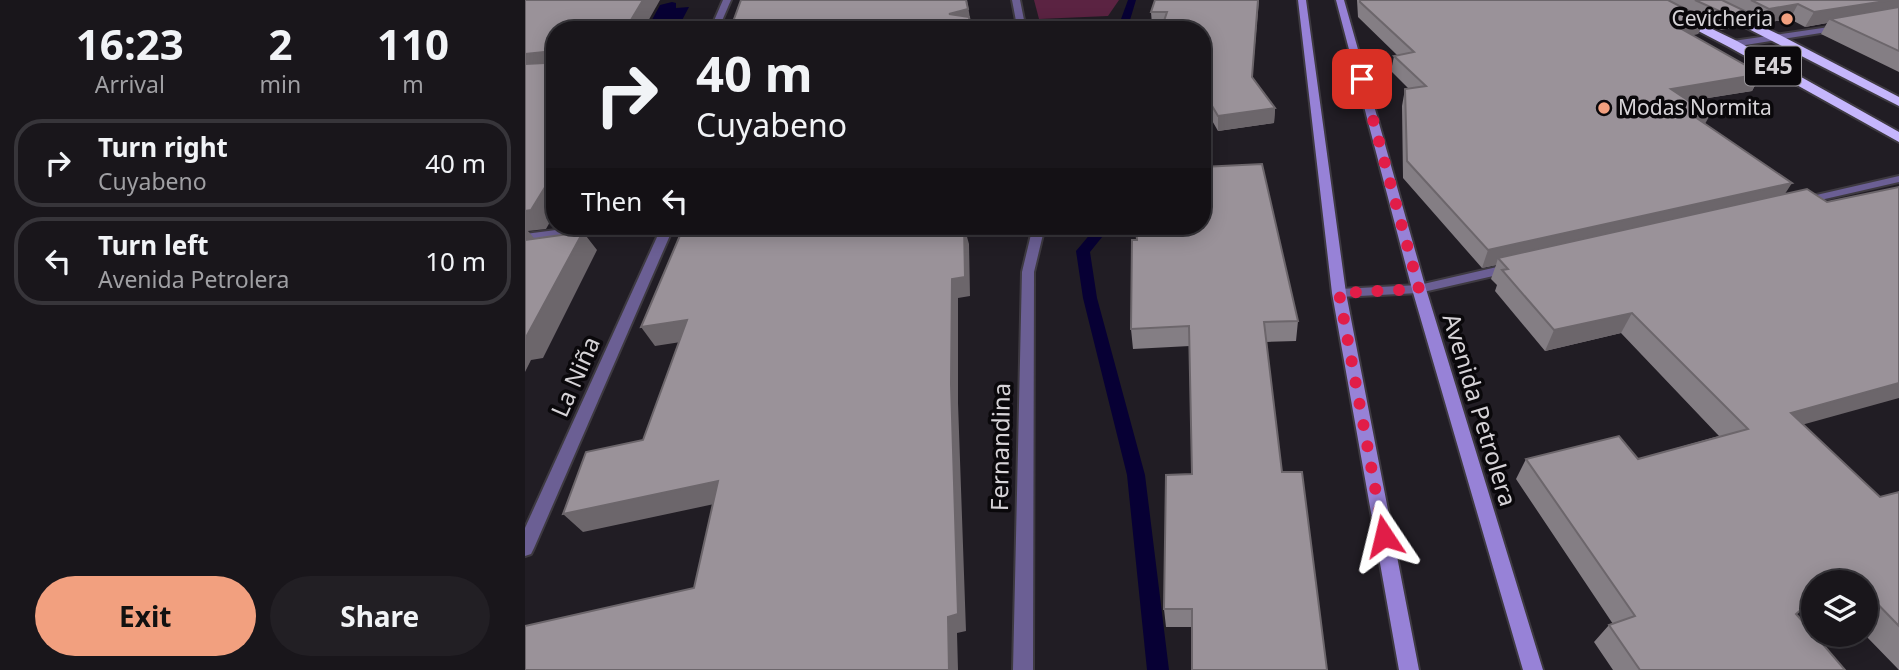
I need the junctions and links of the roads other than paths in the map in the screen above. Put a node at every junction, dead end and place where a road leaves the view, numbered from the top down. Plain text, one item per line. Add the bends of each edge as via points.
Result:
1 (727, 0) edge
2 (1016, 0) edge
3 (1303, 0) edge
4 (1340, 0) edge
5 (1644, 0) edge
6 (1697, 0) edge
7 (719, 21) edge
8 (1020, 21) edge
9 (1857, 25) edge
10 (1776, 37) junction
11 (1733, 44) junction
12 (1899, 102) edge
13 (1899, 138) edge
14 (1899, 178) edge
15 (1792, 203) edge
16 (546, 235) edge
17 (665, 235) edge
18 (1037, 235) edge
19 (525, 238) edge
20 (1525, 264) edge
21 (1419, 289) junction
22 (1339, 293) junction
23 (525, 548) edge
24 (1023, 670) edge
25 (1409, 670) edge
26 (1533, 670) edge

1 - 7 street
2 - 8 street
3 - 22 main road
4 - 21 main road, Avenida Petrolera
5 - 11 highway, E45
6 - 10 highway, E45
9 - 10 street
10 - 11 street
10 - 12 highway, E45
11 - 13 highway, E45
14 - 15 street
16 - 19 street
17 - 23 street, La Niña
18 - 24 street, Fernandina via 1028,272
20 - 21 street
21 - 22 street
21 - 26 main road, Avenida Petrolera
22 - 25 main road

